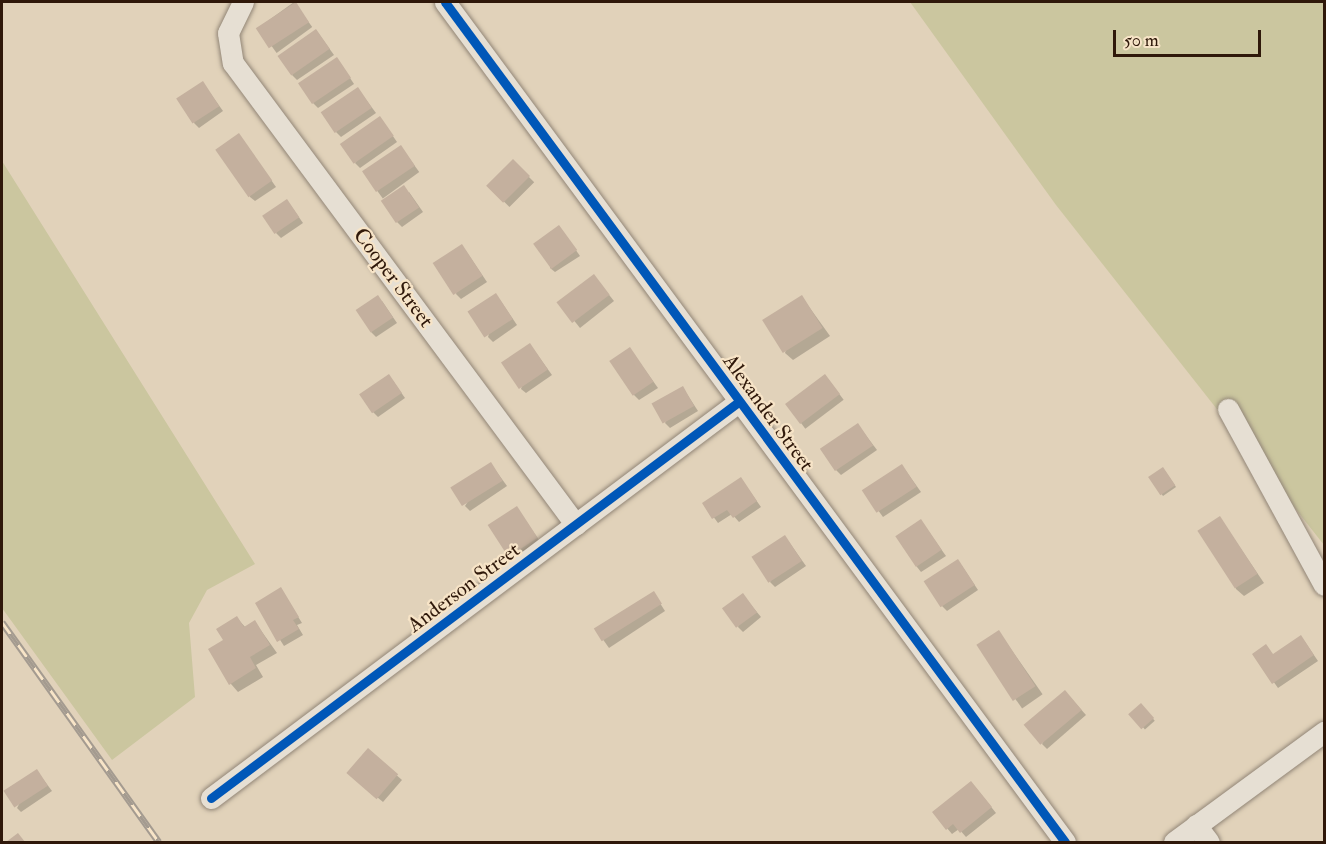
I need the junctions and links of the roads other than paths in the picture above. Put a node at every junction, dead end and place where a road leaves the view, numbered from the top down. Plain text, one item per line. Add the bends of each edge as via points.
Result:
1 (243, 2) edge
2 (445, 2) edge
3 (737, 403) junction
4 (1228, 409) dead end
5 (576, 525) junction
6 (1324, 585) edge
7 (1324, 732) edge
8 (211, 798) dead end
9 (1196, 825) junction
10 (1065, 843) edge
11 (1174, 843) edge
12 (1209, 843) edge

1 - 5 street, Cooper Street via 229,25 233,63
2 - 3 street, Alexander Street
3 - 5 street, Anderson Street
3 - 10 street, Alexander Street
4 - 6 street
5 - 8 street, Anderson Street
7 - 9 street
9 - 11 street
9 - 12 street

